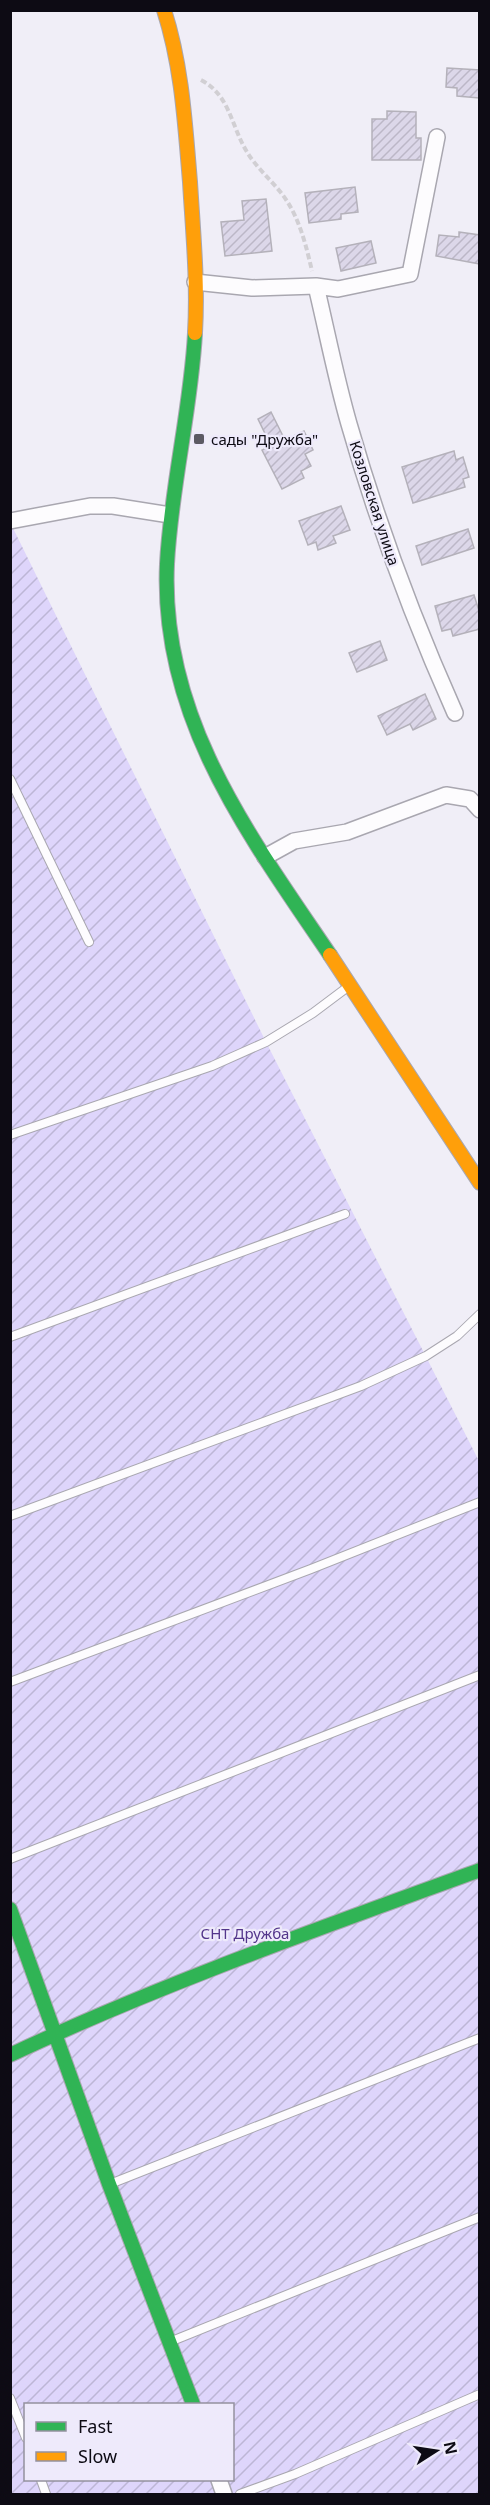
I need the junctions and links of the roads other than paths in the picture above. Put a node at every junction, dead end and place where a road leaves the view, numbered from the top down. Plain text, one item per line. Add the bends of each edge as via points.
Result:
1 (164, 10) edge
2 (437, 137) dead end
3 (195, 282) junction
4 (316, 286) junction
5 (170, 515) junction
6 (10, 521) edge
7 (455, 712) dead end
8 (10, 779) edge
9 (480, 810) edge
10 (265, 857) junction
11 (89, 942) dead end
12 (350, 986) junction
13 (10, 1135) edge
14 (480, 1183) edge
15 (345, 1214) dead end
16 (480, 1314) edge
17 (10, 1337) edge
18 (480, 1502) edge
19 (10, 1516) edge
20 (480, 1675) edge
21 (10, 1682) edge
22 (10, 1859) edge
23 (480, 1870) edge
24 (10, 1909) edge
25 (55, 2033) junction
26 (480, 2038) edge
27 (10, 2055) edge
28 (109, 2184) junction
29 (480, 2217) edge
30 (171, 2342) junction
31 (480, 2394) edge
32 (10, 2397) edge
33 (193, 2403) edge
34 (24, 2433) edge
35 (240, 2494) edge

1 - 3 main road via 179,69 186,123
2 - 4 street via 410,274 338,289
3 - 4 street via 252,288
3 - 5 main road via 197,334
4 - 7 street, Козловская улица via 349,423 375,506 430,656
5 - 6 street via 90,506
5 - 10 main road via 167,592 177,673 207,755
8 - 11 lane
9 - 10 street via 470,799 446,795 347,832 294,841
10 - 12 main road
12 - 13 lane via 255,1047 212,1066
12 - 14 main road
15 - 17 lane
16 - 19 lane via 457,1336 426,1356 361,1386
18 - 21 lane
20 - 22 lane
23 - 25 main road via 160,1988
24 - 25 main road
25 - 27 main road
25 - 28 main road
26 - 28 lane
28 - 30 main road
29 - 30 lane
30 - 33 main road
31 - 35 lane
32 - 34 lane

